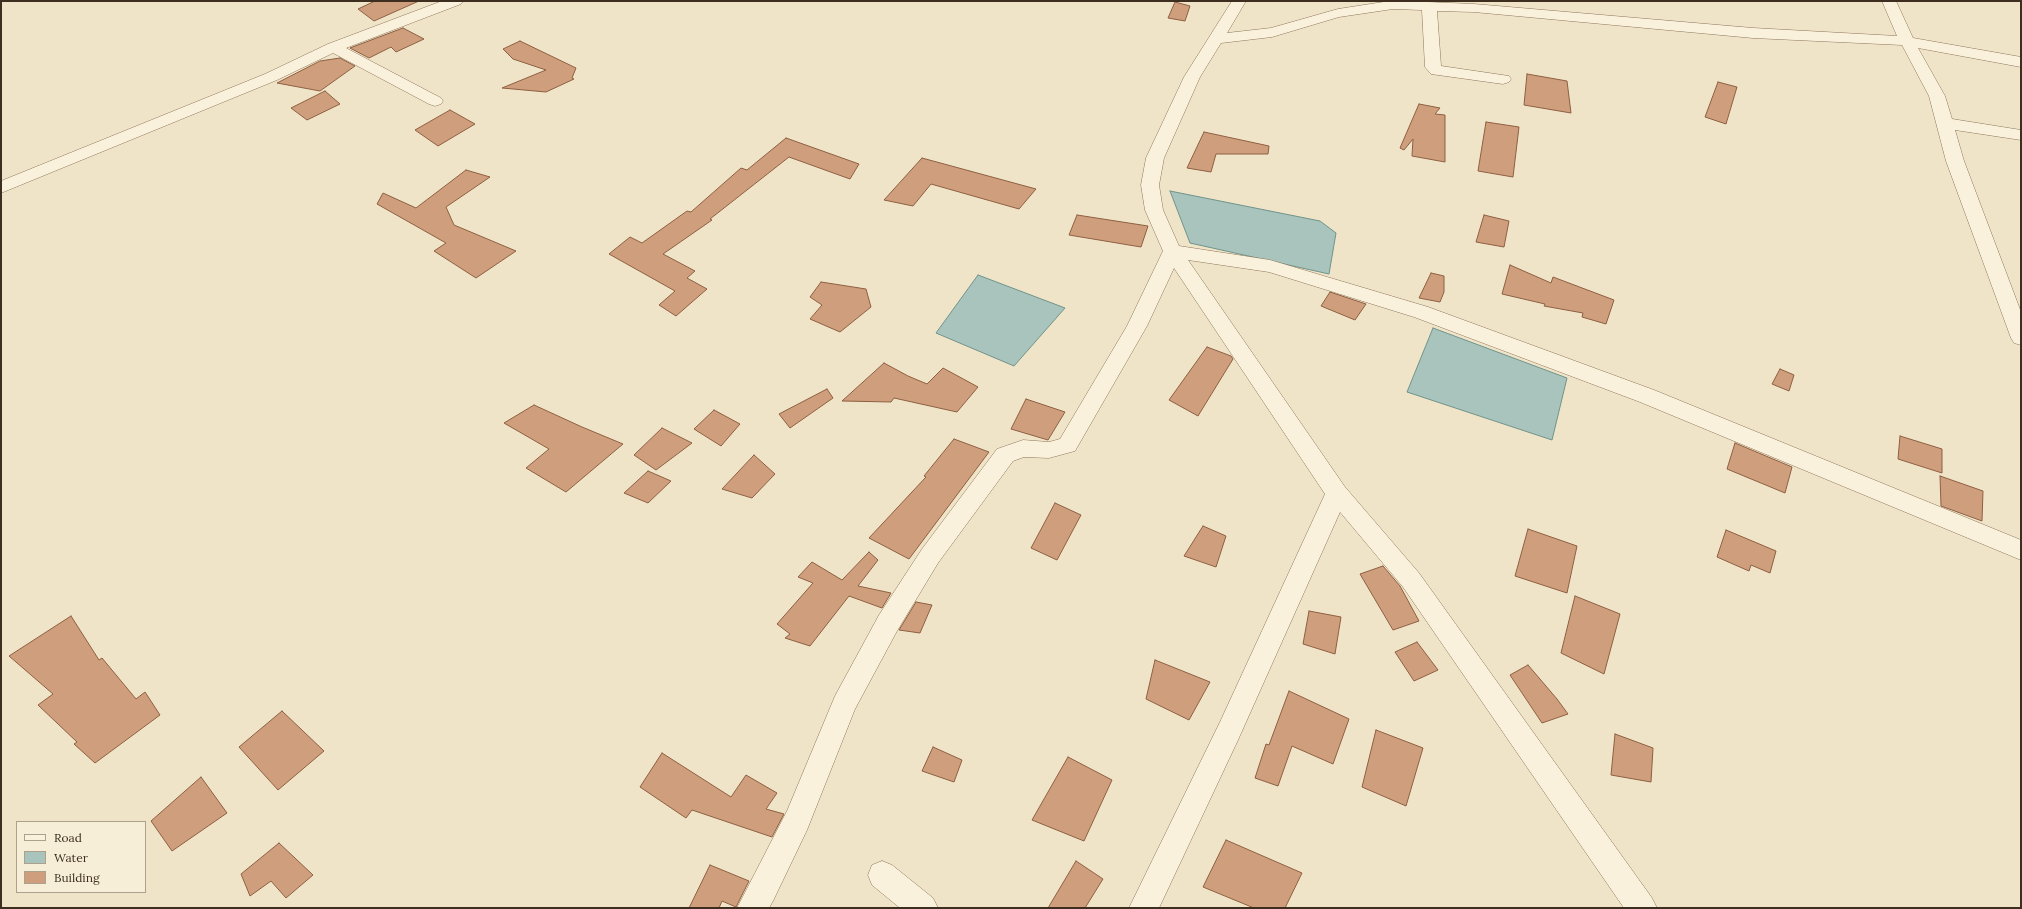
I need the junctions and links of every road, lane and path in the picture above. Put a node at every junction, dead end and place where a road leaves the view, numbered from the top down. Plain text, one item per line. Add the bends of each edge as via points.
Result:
1 (456, 1) edge
2 (1239, 1) edge
3 (1889, 1) edge
4 (1429, 6) junction
5 (1216, 39) junction
6 (1907, 41) junction
7 (333, 47) junction
8 (2021, 62) edge
9 (1503, 79) dead end
10 (435, 101) dead end
11 (1944, 123) junction
12 (2021, 135) edge
13 (1, 187) edge
14 (1172, 251) junction
15 (2021, 338) edge
16 (1337, 493) junction
17 (2021, 550) edge
18 (882, 875) dead end
19 (752, 908) edge
20 (923, 908) edge
21 (1144, 908) edge
22 (1642, 908) edge

1 - 7 street
2 - 5 street
3 - 6 street
4 - 5 street via 1393,5 1317,18 1272,32
4 - 6 street via 1481,8 1753,33
4 - 9 street via 1433,67 1438,71
5 - 14 street via 1192,77 1155,158 1150,185 1154,210
6 - 8 street
6 - 11 street via 1937,96
7 - 10 street
7 - 13 street via 271,77
11 - 12 street
11 - 15 street via 1955,161
14 - 16 street
14 - 17 street via 1270,266 1421,312 1647,396
14 - 19 street via 1137,326 1067,445 1049,450 1023,448 1005,455 930,556 888,623 844,704 797,820 763,891
16 - 21 street via 1229,731
16 - 22 street via 1411,580
18 - 20 street

